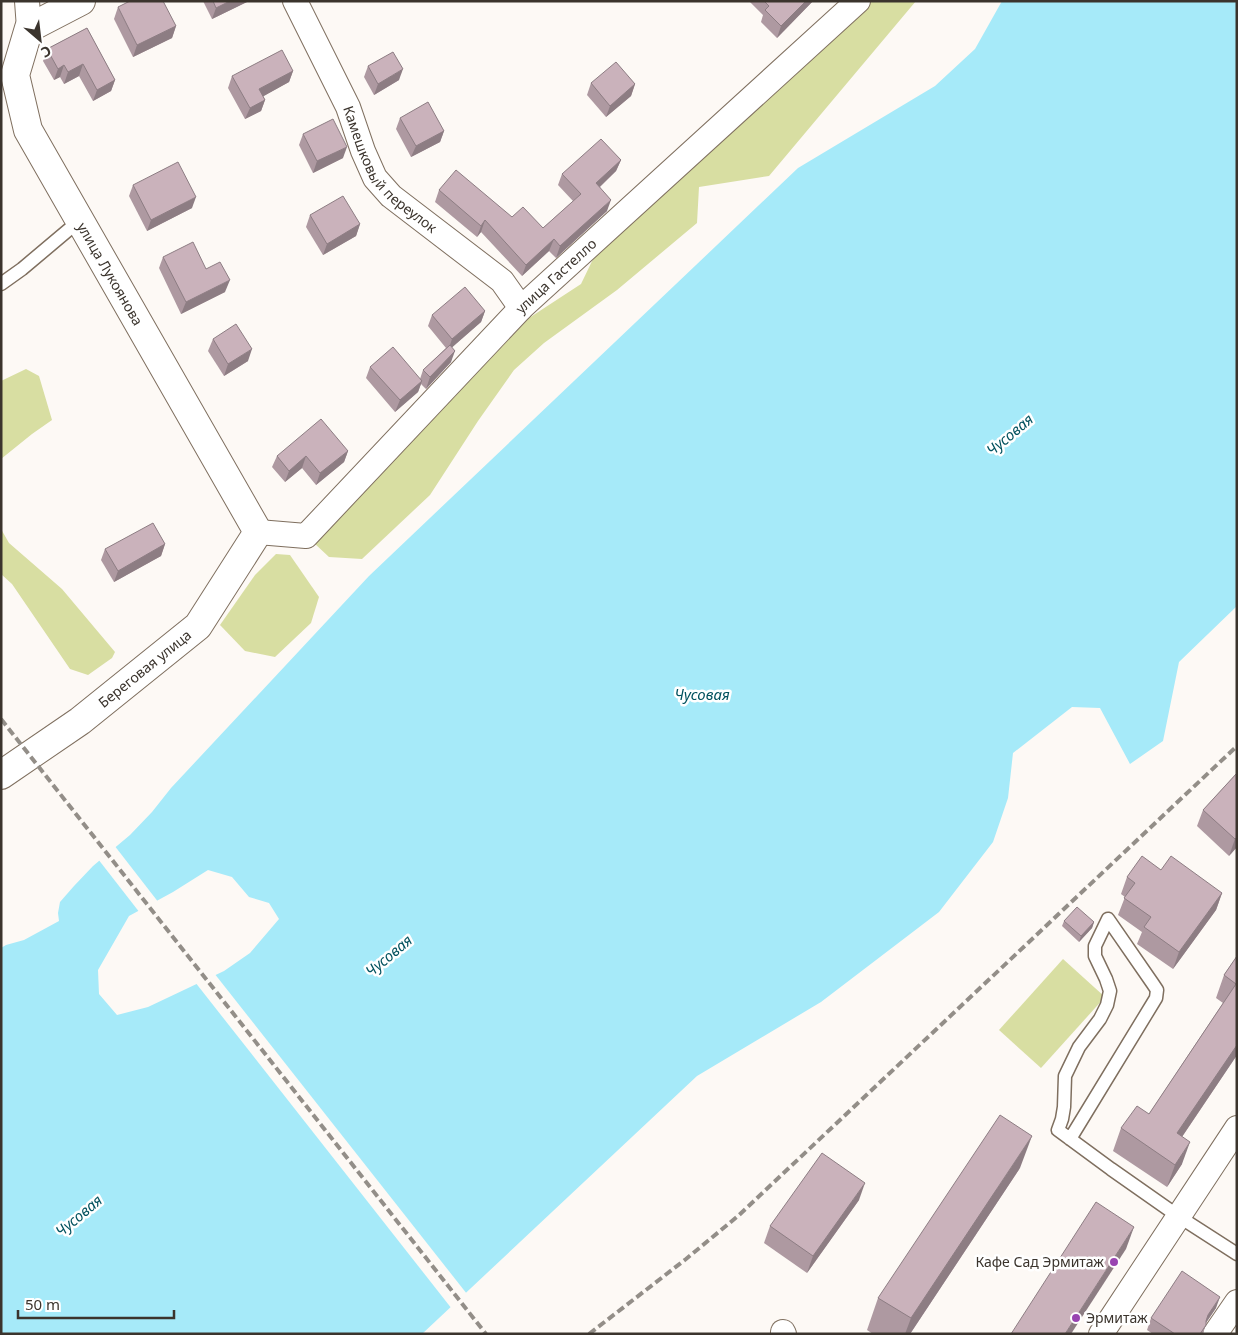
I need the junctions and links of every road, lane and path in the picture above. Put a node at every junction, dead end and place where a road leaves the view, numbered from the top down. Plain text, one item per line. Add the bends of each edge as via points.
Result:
1 (27, 1) edge
2 (81, 1) edge
3 (295, 1) edge
4 (858, 1) edge
5 (29, 28) junction
6 (79, 221) junction
7 (1, 284) edge
8 (521, 308) junction
9 (258, 532) junction
10 (1, 775) edge
11 (1237, 1128) edge
12 (1070, 1139) junction
13 (1178, 1216) junction
14 (1237, 1254) edge
15 (1237, 1302) edge
16 (1101, 1334) edge
17 (1215, 1334) edge

1 - 5 street, улица Лукоянова
2 - 5 street
3 - 8 street, Камешковый переулок via 348,107 375,178 392,196 502,281
4 - 8 street, улица Гастелло
5 - 6 street, улица Лукоянова via 15,75 28,130
6 - 7 lane
6 - 9 street, улица Лукоянова
8 - 9 street, улица Гастелло via 306,536
9 - 10 street, Береговая улица via 198,626 80,721
11 - 13 street
12 - 12 lane via 1156,998 1153,984 1108,919 1094,946 1110,992 1107,1004 1079,1047 1065,1076 1064,1107 1058,1130
12 - 13 lane
13 - 14 lane
13 - 16 street
15 - 17 street

